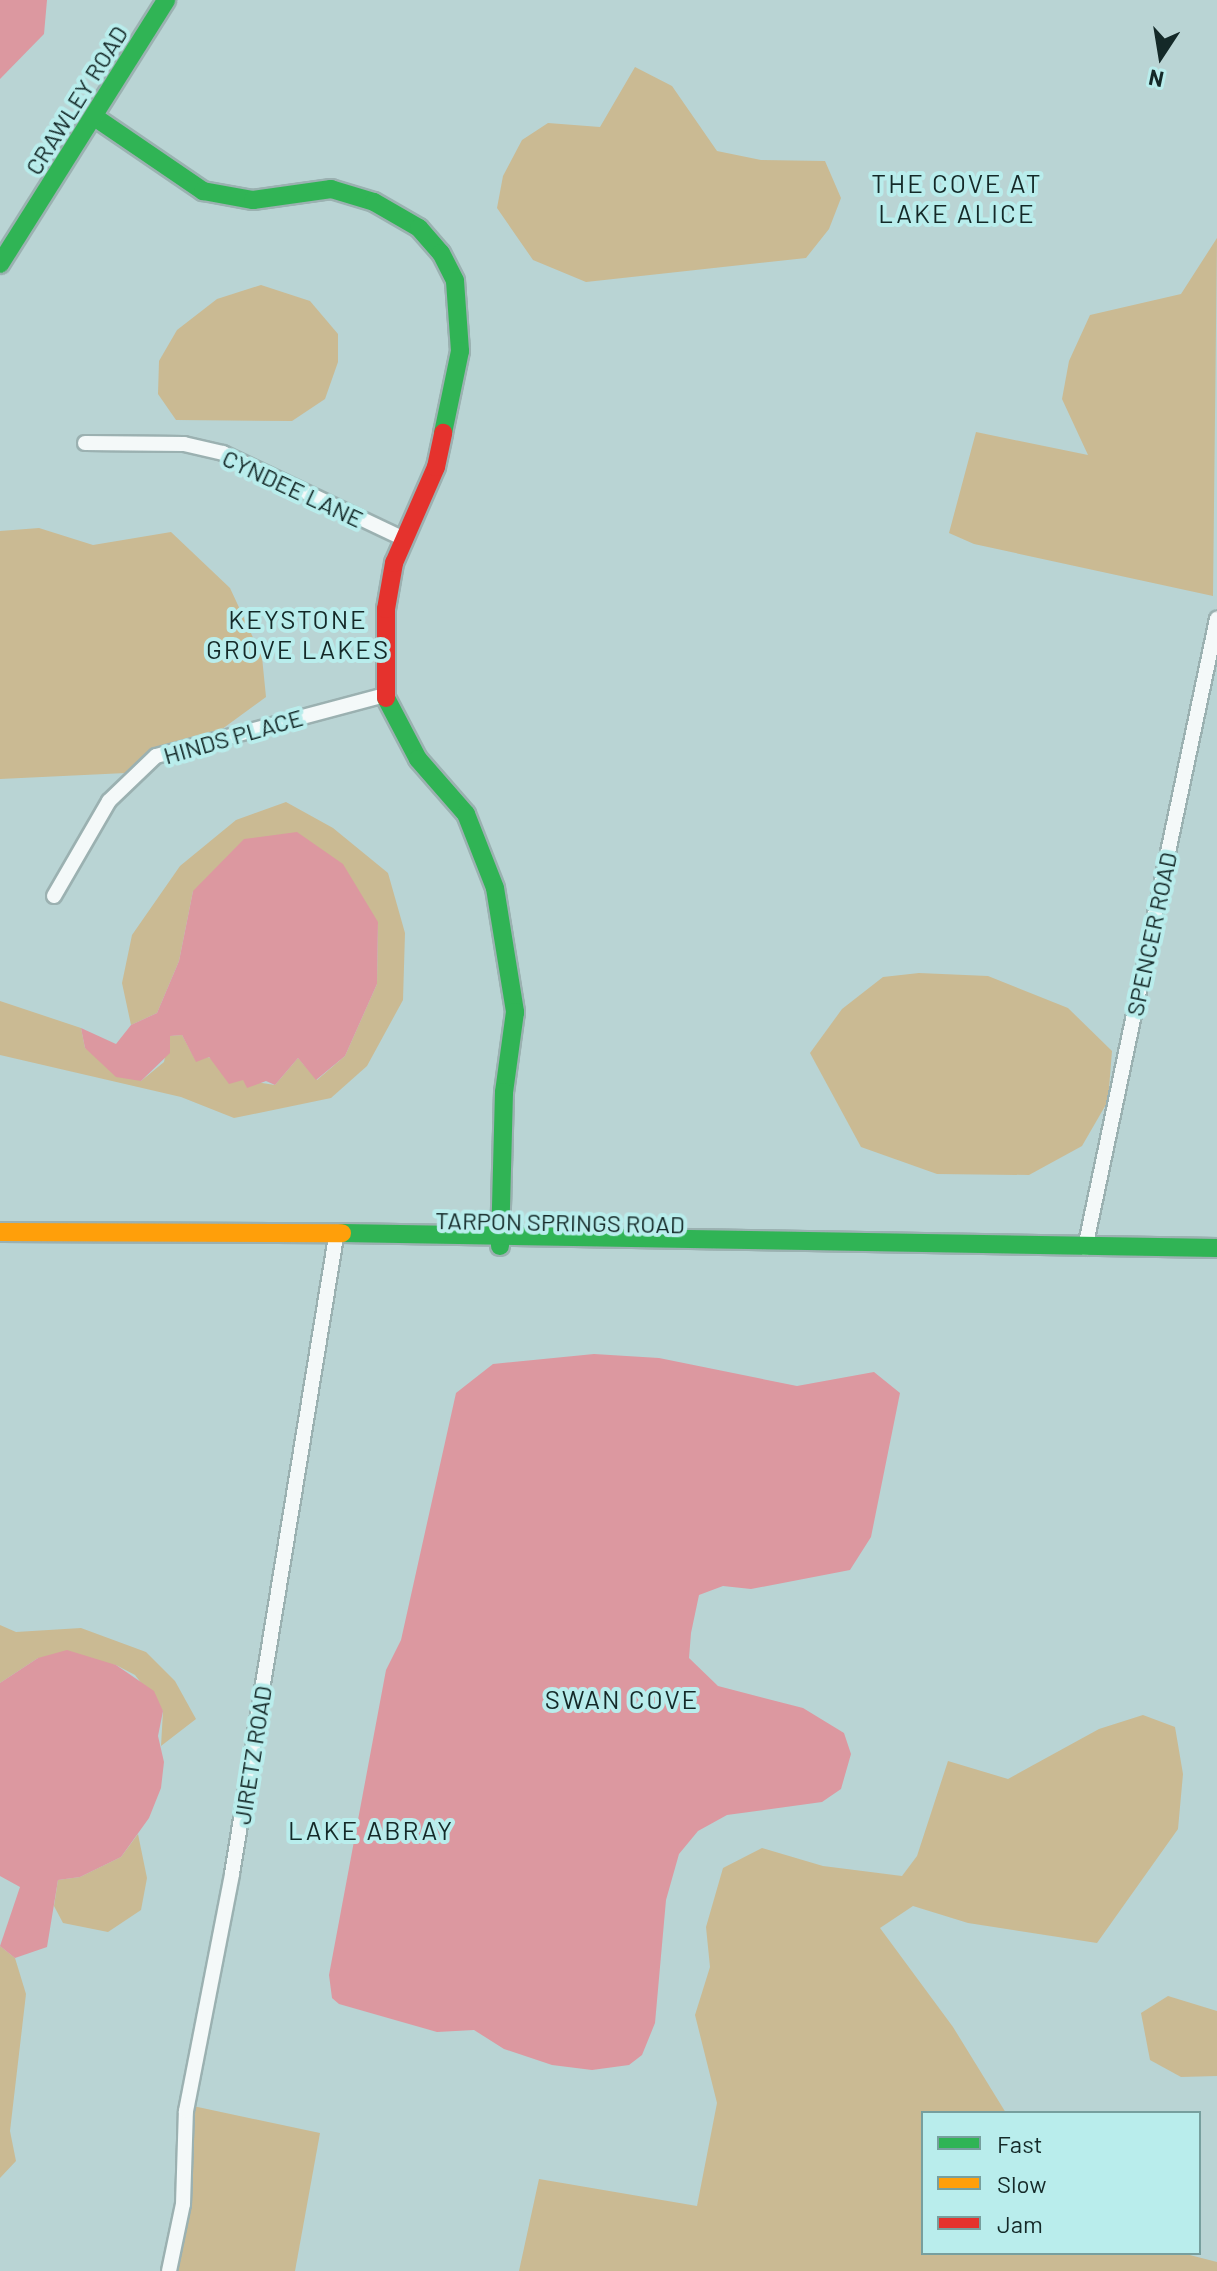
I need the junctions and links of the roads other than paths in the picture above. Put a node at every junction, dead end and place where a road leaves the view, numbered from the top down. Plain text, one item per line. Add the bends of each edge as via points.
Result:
1 (166, 0) edge
2 (96, 118) junction
3 (0, 264) edge
4 (85, 443) dead end
5 (404, 539) junction
6 (1217, 619) edge
7 (385, 695) junction
8 (54, 896) dead end
9 (0, 1232) edge
10 (336, 1237) junction
11 (500, 1240) junction
12 (1085, 1248) junction
13 (1217, 1248) edge
14 (169, 2271) edge

1 - 2 street, CRAWLEY ROAD
2 - 3 street, CRAWLEY ROAD
2 - 5 street via 203,191 253,200 331,189 374,202 419,228 441,253 455,281 460,351 436,467
4 - 5 street, CYNDEE LANE via 184,444 223,453
5 - 7 street via 386,609
6 - 12 street, SPENCER ROAD
7 - 8 street, HINDS PLACE via 156,756 109,801
7 - 11 street via 418,759 466,814 495,888 515,1012 504,1092
9 - 10 street, TARPON SPRINGS ROAD
10 - 11 street, TARPON SPRINGS ROAD
10 - 14 street, JIRETZ ROAD via 228,1899 186,2111 183,2204
11 - 12 street, TARPON SPRINGS ROAD
12 - 13 street, TARPON SPRINGS ROAD

